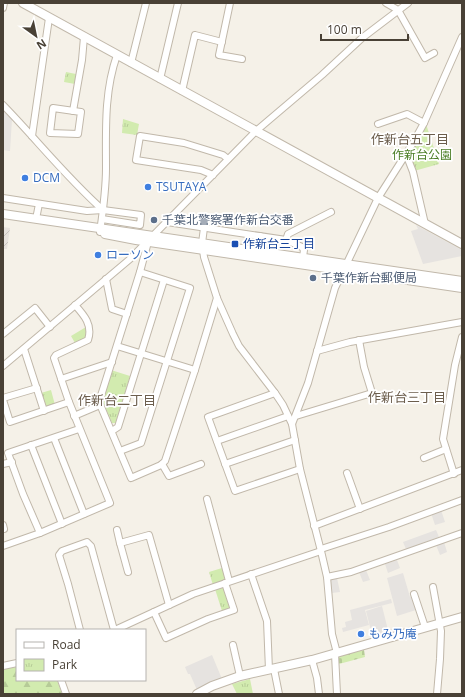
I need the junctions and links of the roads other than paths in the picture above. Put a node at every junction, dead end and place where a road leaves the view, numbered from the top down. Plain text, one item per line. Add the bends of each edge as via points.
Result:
1 (4, 3) edge
2 (23, 3) edge
3 (146, 3) edge
4 (178, 3) edge
5 (230, 3) edge
6 (386, 3) edge
7 (408, 3) edge
8 (3, 8) edge
9 (398, 10) junction
10 (49, 18) junction
11 (84, 37) junction
12 (462, 37) edge
13 (222, 42) junction
14 (434, 53) dead end
15 (117, 55) junction
16 (242, 59) dead end
17 (131, 63) junction
18 (160, 79) junction
19 (182, 91) junction
20 (3, 105) edge
21 (73, 111) junction
22 (424, 123) junction
23 (378, 124) dead end
24 (256, 131) junction
25 (32, 136) junction
26 (406, 154) junction
27 (228, 159) junction
28 (213, 175) junction
29 (3, 198) edge
30 (378, 198) junction
31 (39, 204) junction
32 (104, 210) junction
33 (331, 212) dead end
34 (3, 214) edge
35 (36, 219) junction
36 (102, 219) junction
37 (167, 222) junction
38 (425, 224) junction
39 (204, 228) junction
40 (100, 231) junction
41 (260, 236) junction
42 (151, 239) junction
43 (286, 240) junction
44 (462, 244) edge
45 (203, 246) junction
46 (257, 254) junction
47 (303, 257) junction
48 (344, 267) junction
49 (140, 272) junction
50 (106, 279) junction
51 (164, 280) junction
52 (462, 281) edge
53 (462, 288) edge
54 (217, 298) junction
55 (75, 305) junction
56 (127, 314) junction
57 (462, 322) edge
58 (50, 327) junction
59 (3, 334) edge
60 (462, 337) edge
61 (359, 340) junction
62 (117, 346) junction
63 (24, 349) junction
64 (317, 351) junction
65 (141, 353) junction
66 (112, 362) junction
67 (166, 362) junction
68 (3, 366) edge
69 (195, 370) junction
70 (61, 378) junction
71 (37, 388) junction
72 (275, 392) junction
73 (3, 399) edge
74 (69, 402) junction
75 (100, 405) junction
76 (44, 411) junction
77 (74, 416) junction
78 (288, 416) junction
79 (296, 416) junction
80 (292, 424) junction
81 (79, 429) junction
82 (112, 431) junction
83 (54, 438) junction
84 (295, 440) junction
85 (217, 441) junction
86 (31, 445) junction
87 (446, 449) junction
88 (120, 451) junction
89 (424, 458) dead end
90 (12, 462) junction
91 (3, 464) edge
92 (162, 464) junction
93 (200, 464) dead end
94 (226, 464) junction
95 (300, 469) junction
96 (462, 470) edge
97 (347, 473) dead end
98 (454, 474) junction
99 (206, 499) dead end
100 (462, 500) edge
101 (360, 509) junction
102 (84, 514) junction
103 (62, 524) junction
104 (3, 525) edge
105 (314, 526) junction
106 (3, 529) edge
107 (117, 530) dead end
108 (40, 533) junction
109 (462, 533) edge
110 (120, 543) junction
111 (3, 546) edge
112 (321, 550) junction
113 (128, 572) dead end
114 (251, 574) junction
115 (327, 577) junction
116 (227, 582) junction
117 (432, 587) dead end
118 (414, 594) dead end
119 (170, 605) junction
120 (154, 612) junction
121 (462, 617) edge
122 (440, 623) junction
123 (425, 627) junction
124 (80, 629) edge
125 (115, 629) edge
126 (117, 629) edge
127 (233, 645) dead end
128 (336, 654) junction
129 (312, 660) junction
130 (16, 663) edge
131 (3, 666) edge
132 (272, 669) junction
133 (240, 676) junction
134 (61, 681) edge
135 (66, 694) edge
136 (197, 694) edge
137 (279, 694) edge
138 (319, 694) edge
139 (337, 694) edge
140 (437, 694) edge

1 - 8 street
2 - 10 street
3 - 17 street
4 - 18 street
5 - 13 street
6 - 9 street
7 - 9 street
9 - 14 street via 425,58
9 - 24 street via 362,38
10 - 11 street
10 - 25 street
11 - 15 street
11 - 21 street
12 - 22 street
13 - 16 street via 219,54
13 - 19 street via 195,35
15 - 17 street
15 - 32 street via 106,105
17 - 18 street
18 - 19 street
19 - 24 street
20 - 25 street
21 - 21 street via 81,112 78,134 50,133 53,108
22 - 23 street via 407,114
22 - 26 street
24 - 27 street
24 - 30 street
25 - 32 street
26 - 30 street
26 - 38 street via 413,172
27 - 28 street
27 - 28 street via 184,143 140,136 136,160 201,170
28 - 37 street
29 - 31 street
30 - 38 street
30 - 48 street
31 - 32 street via 87,211
31 - 35 street
32 - 36 street
32 - 36 street via 141,215 140,225
33 - 43 street via 288,234
34 - 35 street
35 - 40 street
36 - 40 street
37 - 39 street
37 - 42 street
38 - 44 street
39 - 41 street
39 - 45 street
40 - 42 street via 117,237
41 - 43 street
41 - 46 street
42 - 45 street
42 - 49 street
42 - 50 street
43 - 47 street via 302,247
45 - 46 street
45 - 54 street
46 - 47 street
46 - 48 street
47 - 48 street
48 - 52 street
48 - 53 street
48 - 64 street via 335,288
49 - 51 street
49 - 56 street
50 - 55 street
50 - 56 street via 112,309
51 - 65 street
51 - 67 street via 190,288
54 - 69 street
54 - 72 street via 239,346
55 - 58 street
55 - 70 street via 86,318 90,334 88,340 54,358
56 - 62 street
57 - 61 street
58 - 59 street via 35,308
58 - 63 street
60 - 87 street via 443,440
61 - 64 street
61 - 79 street via 372,393
62 - 65 street
62 - 66 street
63 - 68 street
63 - 71 street
64 - 79 street
65 - 67 street
65 - 82 street via 118,426
66 - 70 street
66 - 75 street
67 - 69 street
67 - 88 street via 141,443
69 - 92 street
70 - 74 street
71 - 73 street
71 - 76 street
72 - 78 street
72 - 85 street via 208,417
73 - 76 street via 10,422
74 - 76 street
74 - 77 street
75 - 77 street
75 - 82 street
77 - 81 street
78 - 80 street
78 - 85 street
79 - 80 street
80 - 84 street
81 - 83 street
81 - 102 street via 110,503
82 - 88 street
83 - 86 street
83 - 102 street
84 - 94 street
84 - 95 street
85 - 94 street
86 - 90 street via 8,452
86 - 103 street
87 - 89 street
87 - 98 street
88 - 92 street via 131,478
90 - 91 street
90 - 108 street
92 - 93 street via 169,476
94 - 95 street via 235,491
95 - 105 street
96 - 98 street
97 - 101 street
98 - 101 street
99 - 116 street
100 - 112 street
101 - 105 street
102 - 103 street
103 - 108 street
104 - 106 street
105 - 112 street
107 - 110 street
108 - 111 street
109 - 115 street via 351,572
110 - 113 street
110 - 119 street via 149,535
112 - 114 street
112 - 115 street
114 - 116 street
114 - 132 street via 267,621
115 - 128 street
116 - 119 street
116 - 120 street via 234,610 166,638
117 - 122 street
118 - 123 street
119 - 120 street
120 - 126 street
121 - 122 street
122 - 123 street
122 - 140 street
123 - 128 street
124 - 125 street via 59,555 87,542 91,546
127 - 133 street
128 - 129 street
128 - 139 street
129 - 132 street
129 - 138 street
130 - 131 street
132 - 133 street
132 - 137 street
133 - 136 street
134 - 135 street

